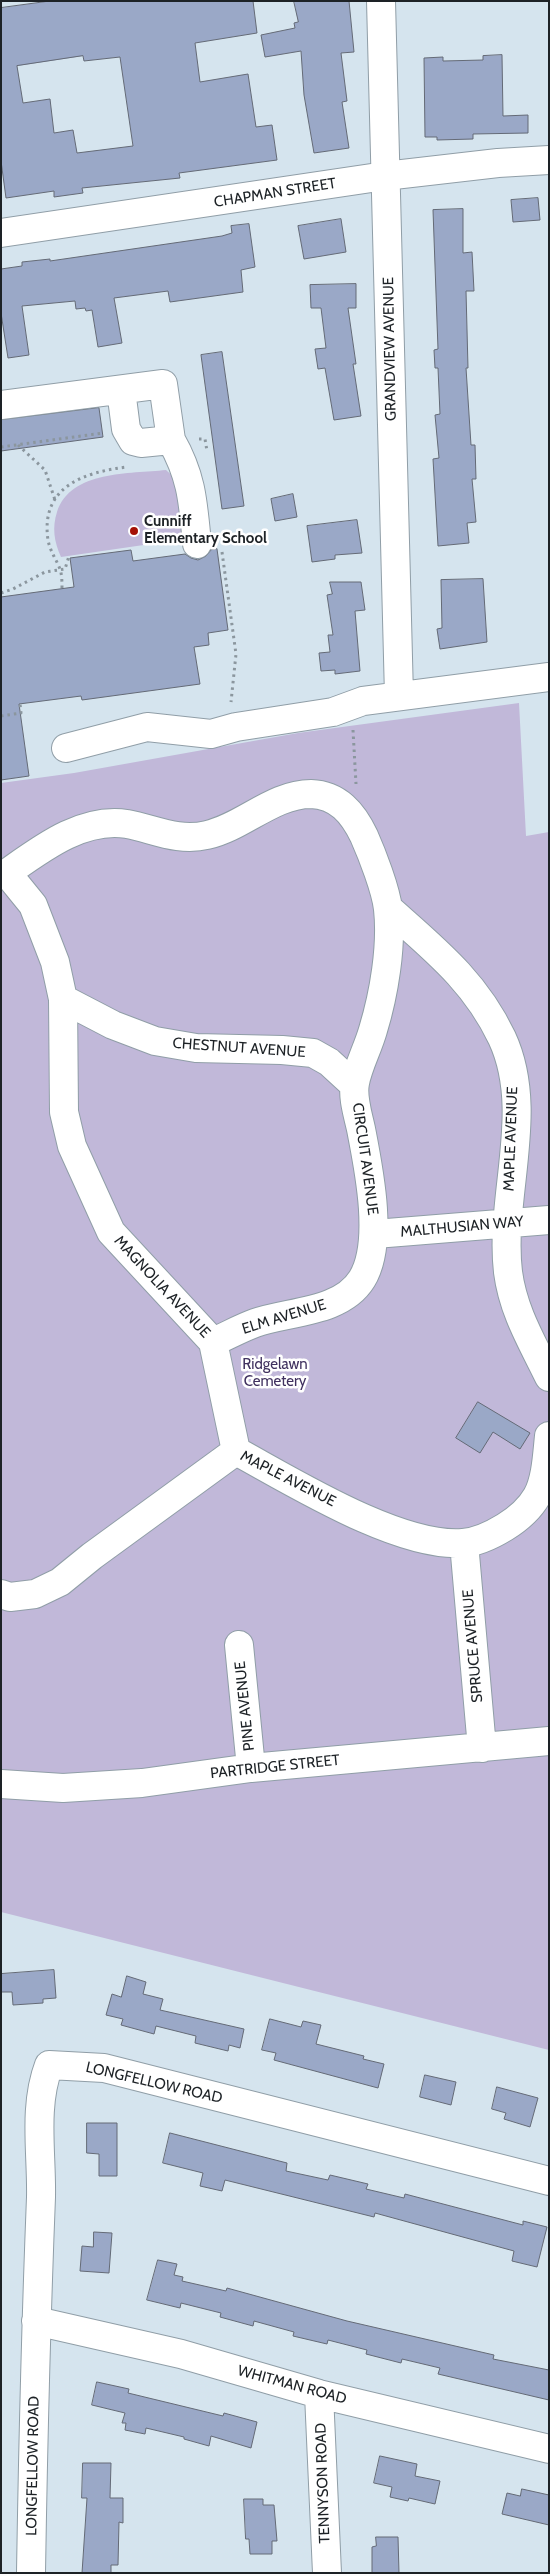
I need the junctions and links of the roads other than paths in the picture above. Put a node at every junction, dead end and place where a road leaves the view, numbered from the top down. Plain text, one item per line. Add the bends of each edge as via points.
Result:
1 (381, 1) edge
2 (549, 160) edge
3 (385, 176) junction
4 (1, 233) edge
5 (121, 390) junction
6 (1, 405) edge
7 (187, 453) junction
8 (209, 545) road end
9 (549, 677) edge
10 (399, 696) junction
11 (66, 748) dead end
12 (4, 873) edge
13 (388, 908) junction
14 (62, 999) junction
15 (354, 1085) junction
16 (549, 1220) edge
17 (506, 1223) junction
18 (375, 1234) junction
19 (214, 1342) junction
20 (549, 1377) edge
21 (549, 1436) edge
22 (236, 1451) junction
23 (464, 1543) junction
24 (1, 1594) edge
25 (239, 1645) dead end
26 (549, 1741) edge
27 (482, 1748) junction
28 (251, 1768) junction
29 (1, 1784) edge
30 (549, 2181) edge
31 (36, 2321) junction
32 (319, 2394) junction
33 (549, 2449) edge
34 (31, 2573) edge
35 (327, 2573) edge

1 - 3 street, GRANDVIEW AVENUE
2 - 3 street, CHAPMAN STREET via 498,162
3 - 4 street, CHAPMAN STREET
3 - 10 street, GRANDVIEW AVENUE
5 - 6 street
5 - 7 street via 126,429 133,441
5 - 7 street via 164,384
7 - 8 street via 190,482
9 - 10 street
10 - 11 street via 357,703 333,712 206,733 147,727
12 - 13 street via 49,844 90,826 124,824 172,837 207,835 283,800 314,794 332,798 355,819 371,852
12 - 14 street, MAGNOLIA AVENUE via 33,905 56,962
13 - 15 street via 386,969 380,1008
13 - 17 street, MAPLE AVENUE via 462,975 503,1039 513,1072 516,1108
14 - 15 street, CHESTNUT AVENUE via 113,1025 155,1041 196,1048 313,1054 329,1062
14 - 19 street, MAGNOLIA AVENUE via 64,1112 72,1146 90,1188 111,1232
15 - 18 street, CIRCUIT AVENUE
16 - 17 street, MALTHUSIAN WAY
17 - 18 street, MALTHUSIAN WAY
17 - 20 street, MAPLE AVENUE via 512,1300
18 - 19 street, ELM AVENUE via 362,1280 343,1298 256,1323
19 - 22 street, MAGNOLIA AVENUE
21 - 23 street, MAPLE AVENUE via 538,1495 522,1516 495,1533
22 - 23 street, MAPLE AVENUE via 314,1494 408,1537 439,1543
22 - 24 street, MAPLE AVENUE via 60,1582 35,1594 10,1597
23 - 27 street, SPRUCE AVENUE
25 - 28 street, PINE AVENUE
26 - 27 street, PARTRIDGE STREET
27 - 28 street, PARTRIDGE STREET
28 - 29 street, PARTRIDGE STREET via 142,1783 63,1788
30 - 31 street, LONGFELLOW ROAD via 104,2068 49,2065 40,2100
31 - 32 street, WHITMAN ROAD via 180,2354
31 - 34 street, LONGFELLOW ROAD
32 - 33 street, WHITMAN ROAD
32 - 35 street, TENNYSON ROAD

